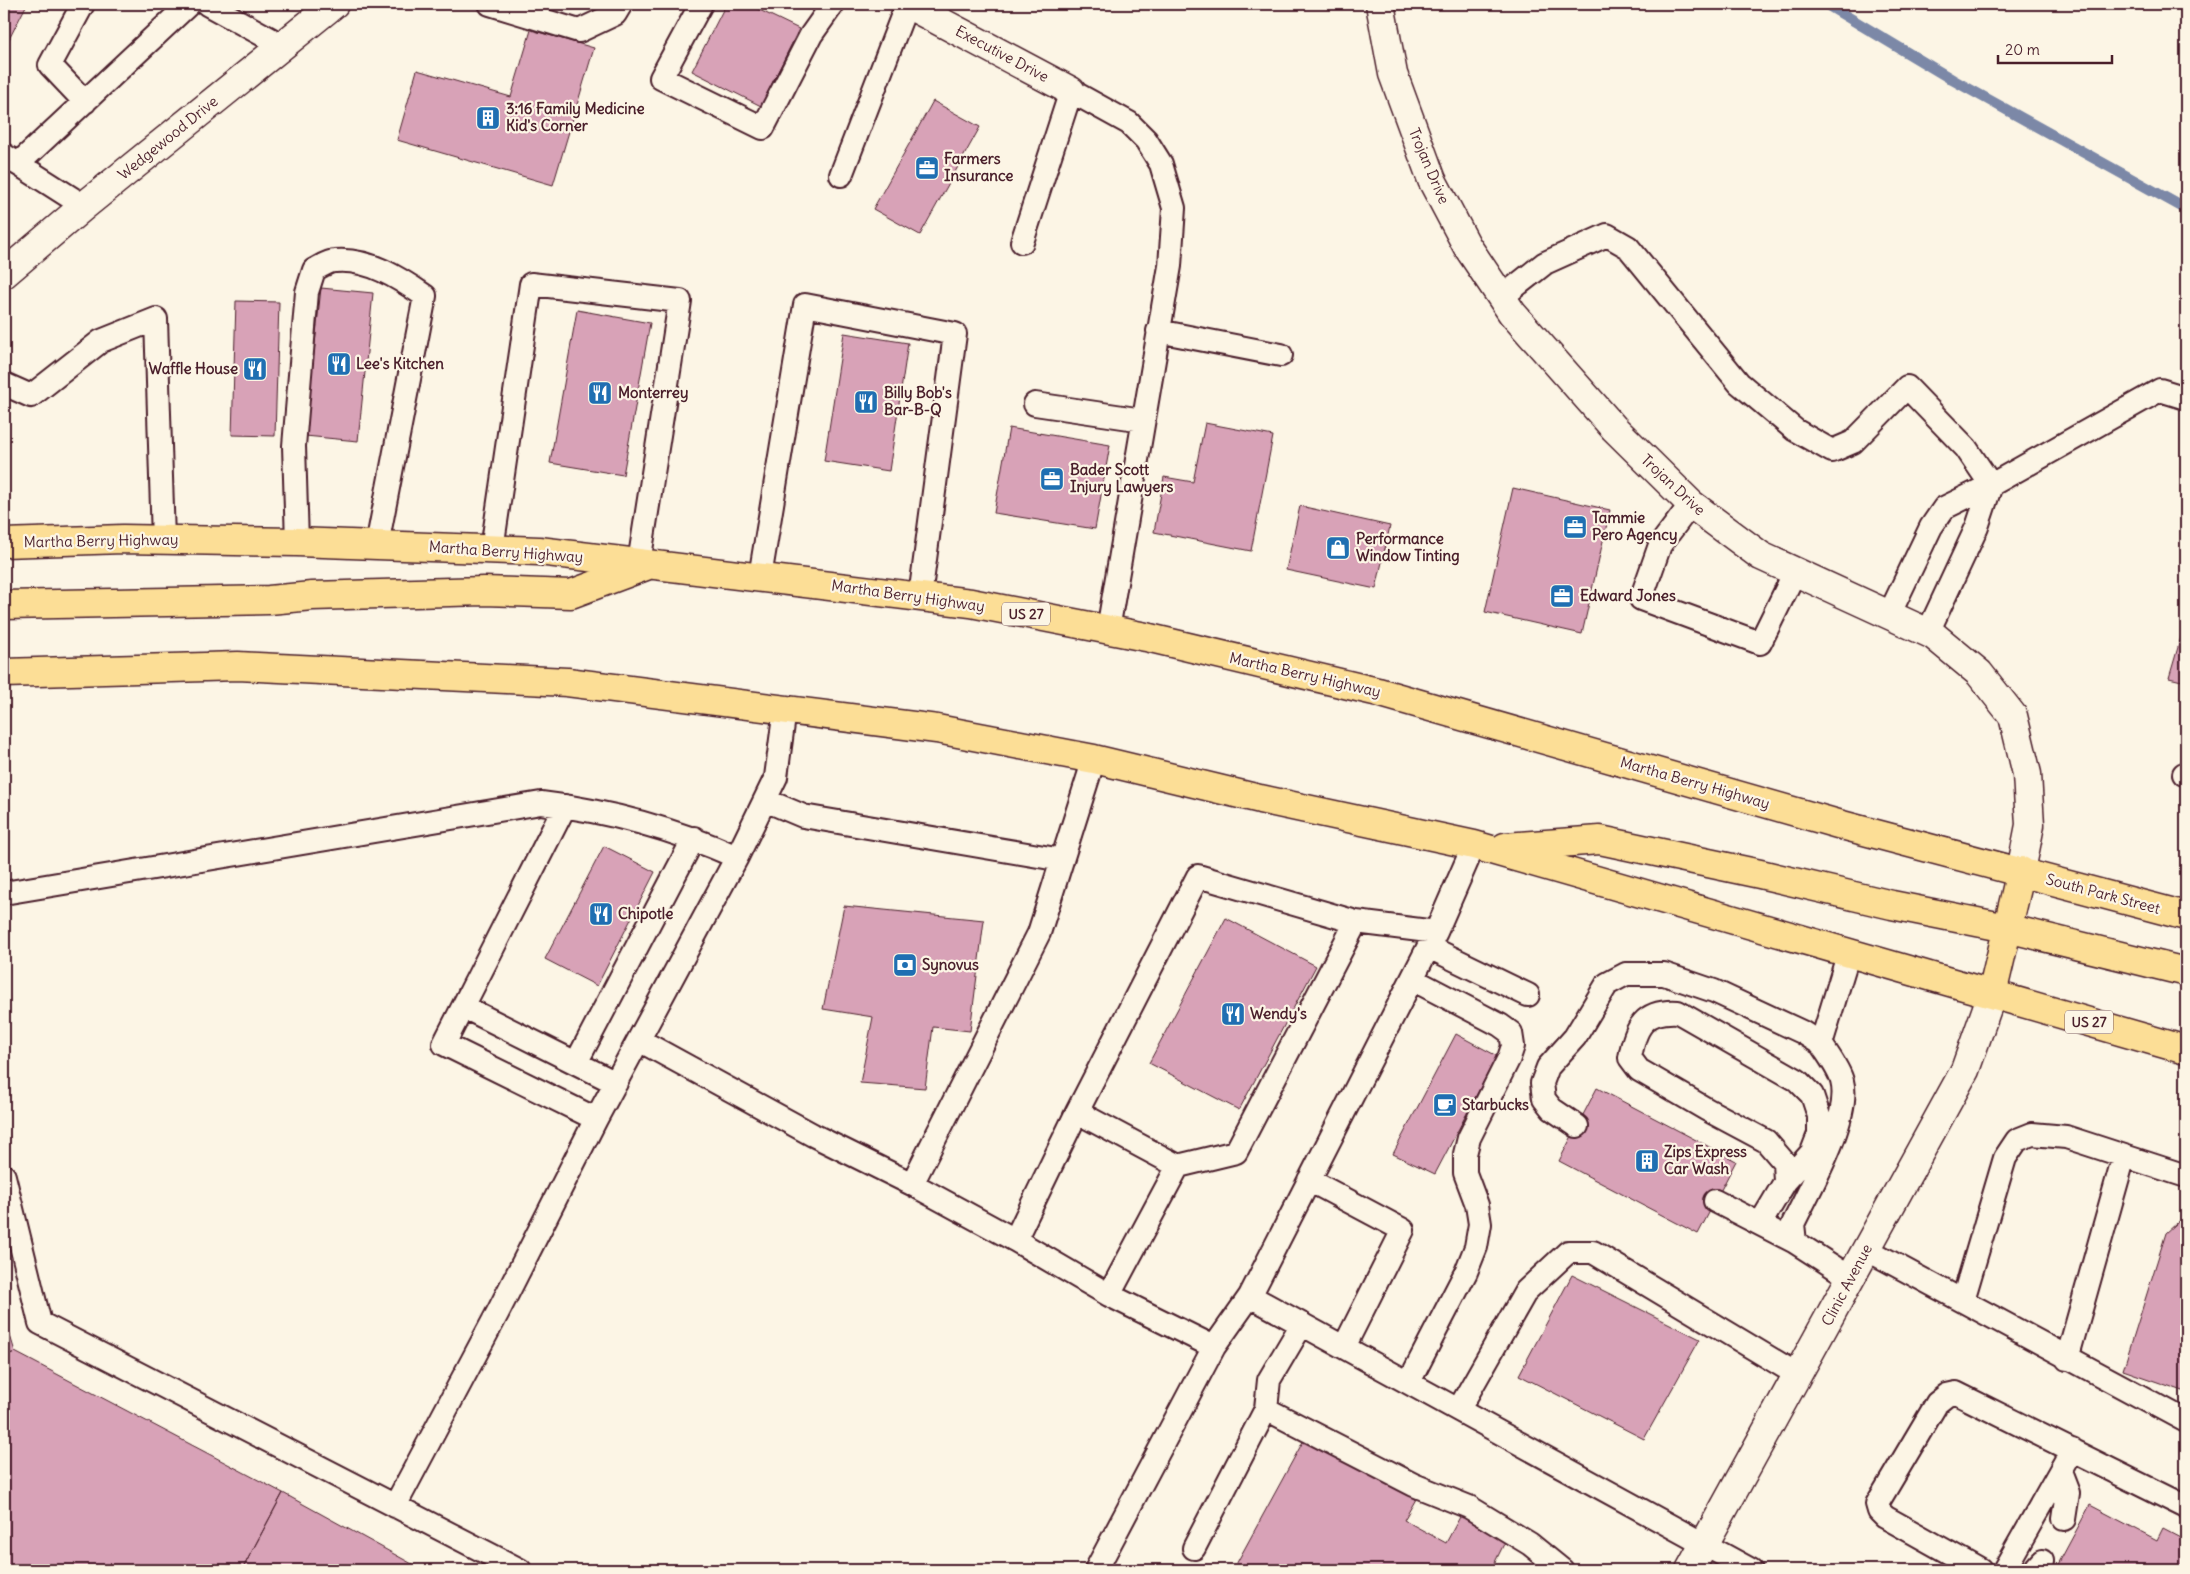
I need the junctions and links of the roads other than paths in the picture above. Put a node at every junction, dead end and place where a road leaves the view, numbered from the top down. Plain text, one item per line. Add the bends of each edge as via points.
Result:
1 (83, 4) edge
2 (189, 4) edge
3 (207, 4) edge
4 (334, 4) edge
5 (490, 4) edge
6 (621, 4) edge
7 (701, 4) edge
8 (833, 4) edge
9 (907, 4) edge
10 (1380, 4) edge
11 (939, 11) edge
12 (283, 46) junction
13 (1071, 91) junction
14 (85, 102) junction
15 (11, 159) edge
16 (841, 175) dead end
17 (84, 206) junction
18 (1022, 242) dead end
19 (4, 274) edge
20 (1502, 297) junction
21 (1158, 331) junction
22 (1281, 355) dead end
23 (4, 384) edge
24 (2186, 398) edge
25 (1035, 404) dead end
26 (1142, 420) junction
27 (1991, 485) junction
28 (1690, 504) junction
29 (163, 540) junction
30 (297, 542) junction
31 (4, 543) edge
32 (377, 545) junction
33 (492, 549) junction
34 (646, 563) junction
35 (1795, 572) junction
36 (760, 577) junction
37 (920, 597) junction
38 (4, 605) edge
39 (1889, 615) junction
40 (1108, 630) junction
41 (1928, 632) junction
42 (4, 673) edge
43 (785, 709) junction
44 (1094, 758) junction
45 (765, 800) junction
46 (565, 806) junction
47 (694, 838) junction
48 (1481, 846) junction
49 (737, 857) junction
50 (1062, 860) junction
51 (2020, 871) junction
52 (4, 893) edge
53 (2186, 916) edge
54 (1356, 922) junction
55 (2007, 928) junction
56 (1433, 939) junction
57 (1848, 952) junction
58 (2186, 972) edge
59 (1412, 979) junction
60 (1992, 994) junction
61 (1528, 996) dead end
62 (464, 1007) junction
63 (639, 1040) junction
64 (1822, 1044) junction
65 (2186, 1050) edge
66 (576, 1063) junction
67 (616, 1083) junction
68 (1077, 1112) junction
69 (596, 1119) junction
70 (1577, 1126) dead end
71 (2124, 1156) junction
72 (1178, 1166) junction
73 (4, 1176) edge
74 (2186, 1176) edge
75 (1309, 1180) junction
76 (1786, 1182) junction
77 (912, 1184) junction
78 (1714, 1201) dead end
79 (1760, 1224) junction
80 (1015, 1240) junction
81 (1795, 1242) junction
82 (1866, 1249) junction
83 (1851, 1278) junction
84 (1109, 1295) junction
85 (1250, 1296) junction
86 (1963, 1300) junction
87 (1302, 1324) junction
88 (1214, 1347) junction
89 (1344, 1347) junction
90 (2067, 1359) junction
91 (1798, 1376) junction
92 (1409, 1382) junction
93 (1459, 1409) junction
94 (1266, 1410) junction
95 (2186, 1421) edge
96 (2072, 1450) junction
97 (2060, 1472) junction
98 (395, 1506) junction
99 (2186, 1507) edge
100 (2064, 1519) dead end
101 (1705, 1544) junction
102 (1194, 1548) dead end
103 (520, 1570) edge
104 (1096, 1570) edge
105 (1562, 1570) edge
106 (1690, 1570) edge
107 (1751, 1570) edge
108 (1980, 1570) edge
109 (2004, 1570) edge

1 - 14 lane via 50,65
2 - 14 lane
3 - 12 lane
4 - 12 street, Wedgewood Drive
5 - 6 lane via 579,31 615,14
7 - 8 lane via 661,78 763,128 811,34
9 - 11 street, Executive Drive
9 - 16 lane
10 - 20 street, Trojan Drive via 1393,74 1432,180 1467,246
11 - 13 street, Executive Drive
12 - 17 street, Wedgewood Drive
13 - 18 lane
13 - 21 lane via 1129,123 1146,140 1161,164 1174,208 1170,266
14 - 15 lane
15 - 17 lane
17 - 19 street, Wedgewood Drive
20 - 27 lane via 1545,263 1606,235 1628,247 1739,382 1795,430 1832,451 1853,442 1907,387 1966,448
20 - 28 street, Trojan Drive via 1512,313 1614,428
21 - 22 lane
21 - 26 lane
23 - 29 lane via 31,396 101,341 156,319
24 - 27 lane via 2160,390
25 - 26 lane
26 - 40 lane
27 - 39 lane via 1944,508 1918,551
27 - 41 lane via 1978,527
28 - 35 street, Trojan Drive via 1761,556
28 - 35 lane via 1660,545 1641,599 1760,643
29 - 30 main road, Martha Berry Highway / US 27
29 - 31 main road, Martha Berry Highway / US 27
30 - 32 main road, Martha Berry Highway / US 27
30 - 32 lane via 294,446 307,292 314,270 334,260 360,263 397,276 425,296
32 - 33 main road, Martha Berry Highway / US 27
33 - 34 main road, Martha Berry Highway / US 27
33 - 34 lane via 531,284 680,302
34 - 36 main road, Martha Berry Highway / US 27
34 - 38 main road via 571,594 484,591 269,600
35 - 39 street, Trojan Drive
36 - 37 main road, Martha Berry Highway / US 27
36 - 37 lane via 805,305 955,334
37 - 40 main road, Martha Berry Highway / US 27 via 970,603
39 - 41 street, Trojan Drive
40 - 51 main road, Martha Berry Highway / US 27 via 1378,692 1838,824
41 - 51 street, Trojan Drive via 1979,672 2013,716 2027,774 2030,825
42 - 43 main road, US 27 via 238,666 567,682
43 - 44 main road, US 27 via 937,729
43 - 45 lane via 776,777
44 - 48 main road, US 27 via 1260,799
44 - 50 lane
45 - 49 lane
45 - 50 lane via 803,816
46 - 47 lane via 605,813
46 - 52 lane via 541,803
46 - 62 lane
47 - 49 lane
47 - 66 lane
48 - 55 main road via 1600,840
48 - 56 lane
48 - 57 main road, US 27
49 - 63 lane
50 - 77 lane via 1039,934
51 - 53 main road, South Park Street / US 27
51 - 55 main road
54 - 56 lane
54 - 68 lane via 1198,876
54 - 72 lane via 1236,1152
55 - 58 main road
55 - 60 main road
56 - 59 lane
56 - 61 lane
57 - 60 main road, US 27
57 - 64 lane
59 - 75 lane
59 - 92 lane via 1500,1025 1511,1033 1512,1046 1510,1058 1469,1138 1465,1154 1465,1173 1480,1224 1476,1247
60 - 65 main road, US 27
60 - 82 street, Clinic Avenue via 1965,1070
62 - 66 lane
62 - 69 lane via 444,1044
63 - 67 lane
63 - 77 lane via 813,1135
64 - 70 lane via 1714,991 1664,974 1626,974 1607,984 1575,1037 1548,1067 1542,1083 1544,1099 1552,1109
64 - 81 lane via 1842,1080 1844,1100 1838,1126 1793,1224
66 - 67 lane
67 - 69 lane
68 - 72 lane
68 - 80 lane
69 - 98 lane
71 - 74 lane
71 - 86 lane via 2066,1137 2032,1134 2017,1140 2006,1158
71 - 90 lane
72 - 84 lane
73 - 98 lane via 40,1323
75 - 85 lane
75 - 89 lane via 1403,1230
76 - 76 lane via 1784,1162 1766,1141 1639,1070 1630,1058 1638,1029 1649,1016 1664,1011 1678,1012 1798,1080 1812,1096 1819,1116 1819,1134 1812,1152
76 - 79 lane
77 - 80 lane
78 - 79 lane
79 - 81 lane
80 - 84 lane
81 - 83 lane
82 - 83 street, Clinic Avenue
82 - 86 lane
83 - 91 street, Clinic Avenue
84 - 88 lane
85 - 87 lane
85 - 88 lane
86 - 90 lane
87 - 89 lane
87 - 94 lane via 1269,1380
88 - 104 lane
89 - 92 lane
90 - 95 lane
91 - 93 lane via 1593,1252 1568,1252 1526,1291
91 - 101 street, Clinic Avenue
92 - 93 lane
93 - 101 lane
94 - 102 lane
94 - 105 lane via 1414,1484 1469,1507 1530,1544
96 - 97 lane
96 - 99 lane
96 - 108 lane via 1956,1393 1937,1403 1877,1504 1878,1511
97 - 100 lane via 2068,1493
97 - 109 lane
98 - 103 lane
101 - 106 street, Clinic Avenue
101 - 107 lane

